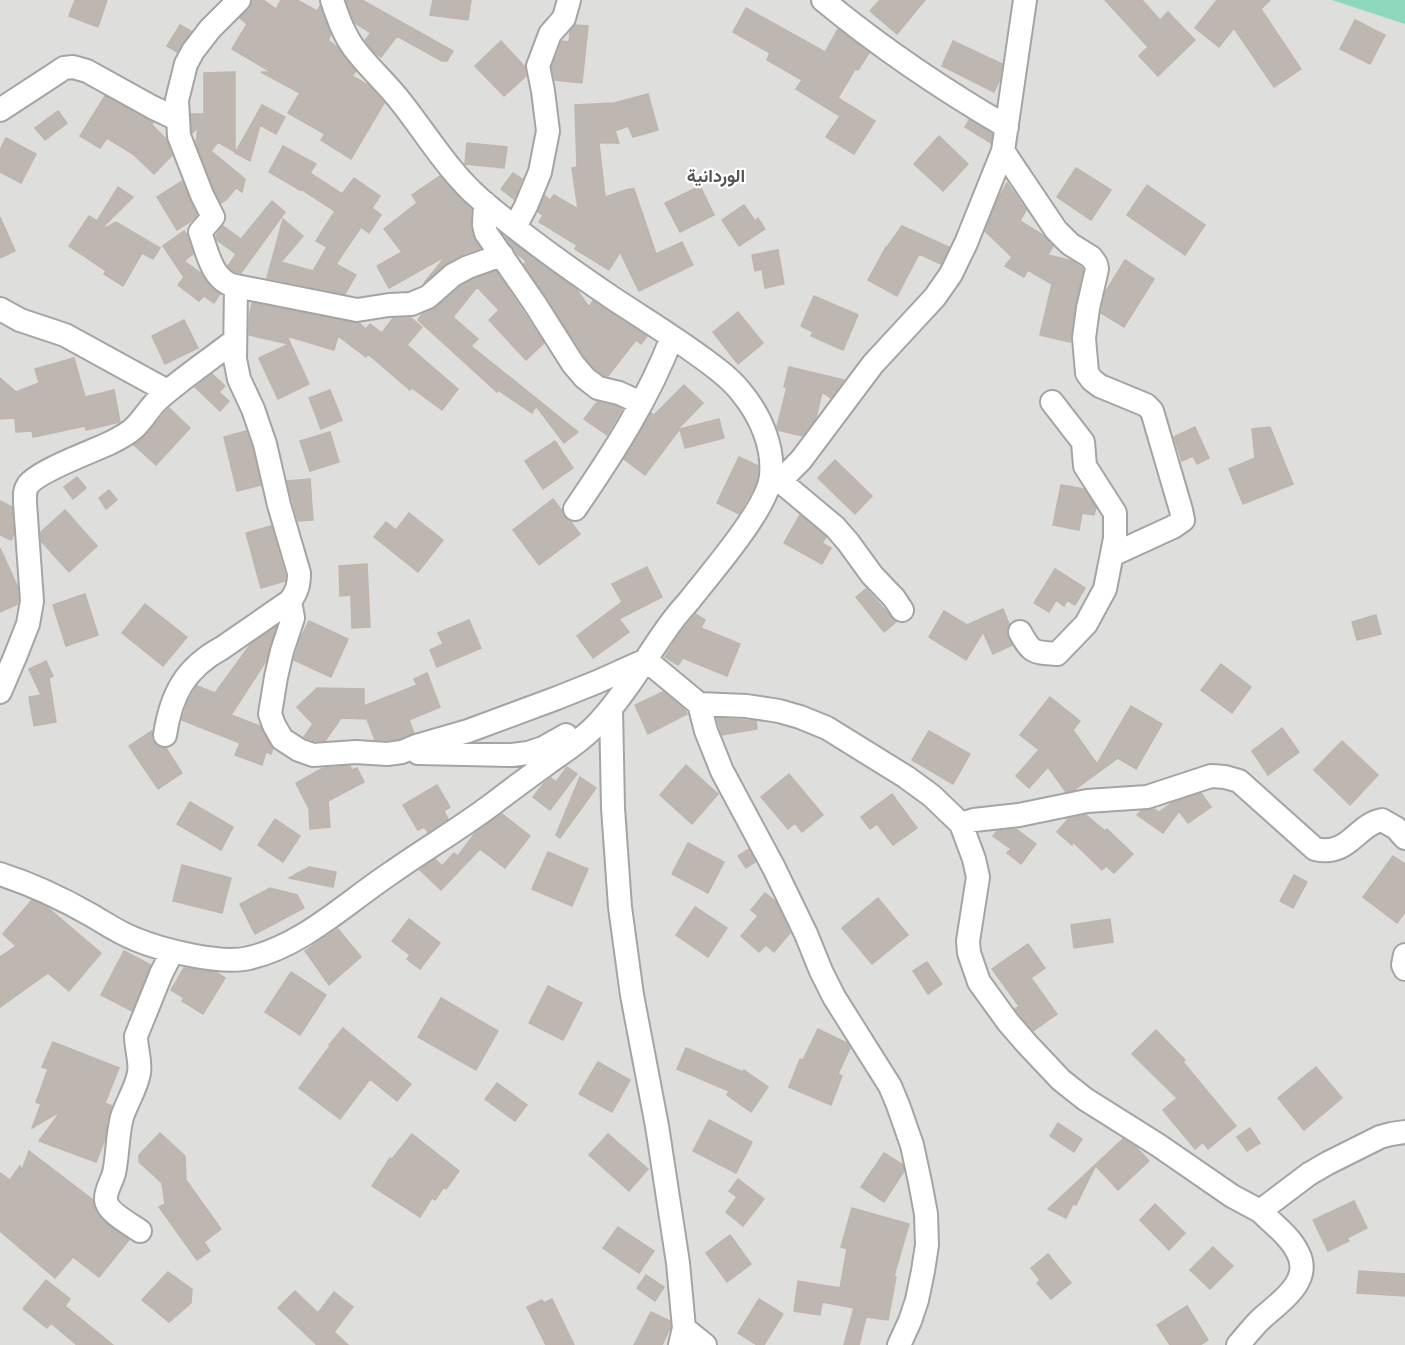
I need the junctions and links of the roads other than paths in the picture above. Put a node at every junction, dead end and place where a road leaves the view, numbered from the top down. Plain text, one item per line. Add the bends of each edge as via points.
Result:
1 (239, 0) edge
2 (332, 0) edge
3 (569, 0) edge
4 (823, 0) edge
5 (1024, 0) edge
6 (0, 110) edge
7 (177, 119) junction
8 (1007, 127) junction
9 (1003, 151) junction
10 (485, 203) junction
11 (514, 227) junction
12 (502, 255) junction
13 (236, 286) junction
14 (0, 309) edge
15 (672, 337) junction
16 (235, 340) junction
17 (167, 391) junction
18 (1052, 402) dead end
19 (641, 403) junction
20 (776, 479) junction
21 (575, 509) dead end
22 (1112, 555) junction
23 (290, 601) junction
24 (902, 610) dead end
25 (1020, 632) dead end
26 (646, 660) junction
27 (0, 692) edge
28 (699, 704) junction
29 (611, 708) junction
30 (165, 735) dead end
31 (402, 752) junction
32 (961, 824) junction
33 (1405, 838) edge
34 (0, 874) edge
35 (172, 952) junction
36 (1405, 955) edge
37 (1405, 969) edge
38 (1405, 1132) edge
39 (1260, 1211) junction
40 (140, 1231) dead end
41 (682, 1337) edge
42 (705, 1345) edge
43 (899, 1345) edge
44 (1238, 1345) edge

1 - 7 street via 210,29 186,64 177,100
2 - 10 street via 354,50 397,96 469,189
3 - 11 street via 564,18 550,34 538,66 548,131 540,172
4 - 8 street via 909,66
5 - 8 street
6 - 7 street via 64,68 73,67 87,70
7 - 13 street via 179,136 213,217 200,232 216,274 228,285
8 - 9 street
9 - 20 street via 951,274 873,364 801,460
9 - 22 street via 1056,230 1096,264 1084,338 1087,373 1100,387 1152,411 1181,510 1183,520 1173,527
10 - 11 street
10 - 12 street via 486,233
11 - 15 street
12 - 13 street via 453,275 428,297 411,304 357,310
12 - 19 street via 585,378 598,388
13 - 16 street
14 - 17 street via 65,335
15 - 19 street
15 - 20 street via 700,355 742,392 759,418
16 - 17 street
16 - 23 street via 239,379 265,444 299,573 297,592
17 - 27 street via 124,435 43,474 26,488 32,601 28,624
18 - 22 street via 1083,442 1084,466 1115,513
19 - 21 street
20 - 24 street via 835,527
20 - 26 street
22 - 25 street via 1105,589 1086,624 1057,654 1035,652
23 - 30 street via 210,655 187,676 171,706
23 - 31 street via 293,618 276,676 270,714 282,739 314,755
26 - 28 street
26 - 29 street
26 - 31 street via 557,698
28 - 32 street via 746,706 812,721 906,777
28 - 43 street via 722,771 774,868 834,997 890,1086 912,1145 926,1214 927,1245 917,1300
29 - 31 street via 558,741 528,753
29 - 35 street via 572,746 303,936 266,953 235,960
29 - 41 street via 620,907 678,1263
32 - 33 street via 1087,801 1147,797 1211,776 1239,781 1315,849 1335,849 1382,820
32 - 39 street via 978,877 969,953 979,982 1008,1022 1061,1080 1085,1099
34 - 35 street via 86,912 133,939
35 - 40 street via 136,1036 139,1074 123,1116 106,1200 116,1214
36 - 37 street
38 - 39 street via 1380,1137 1328,1163
39 - 44 street via 1291,1242 1302,1269 1299,1282
41 - 42 street

